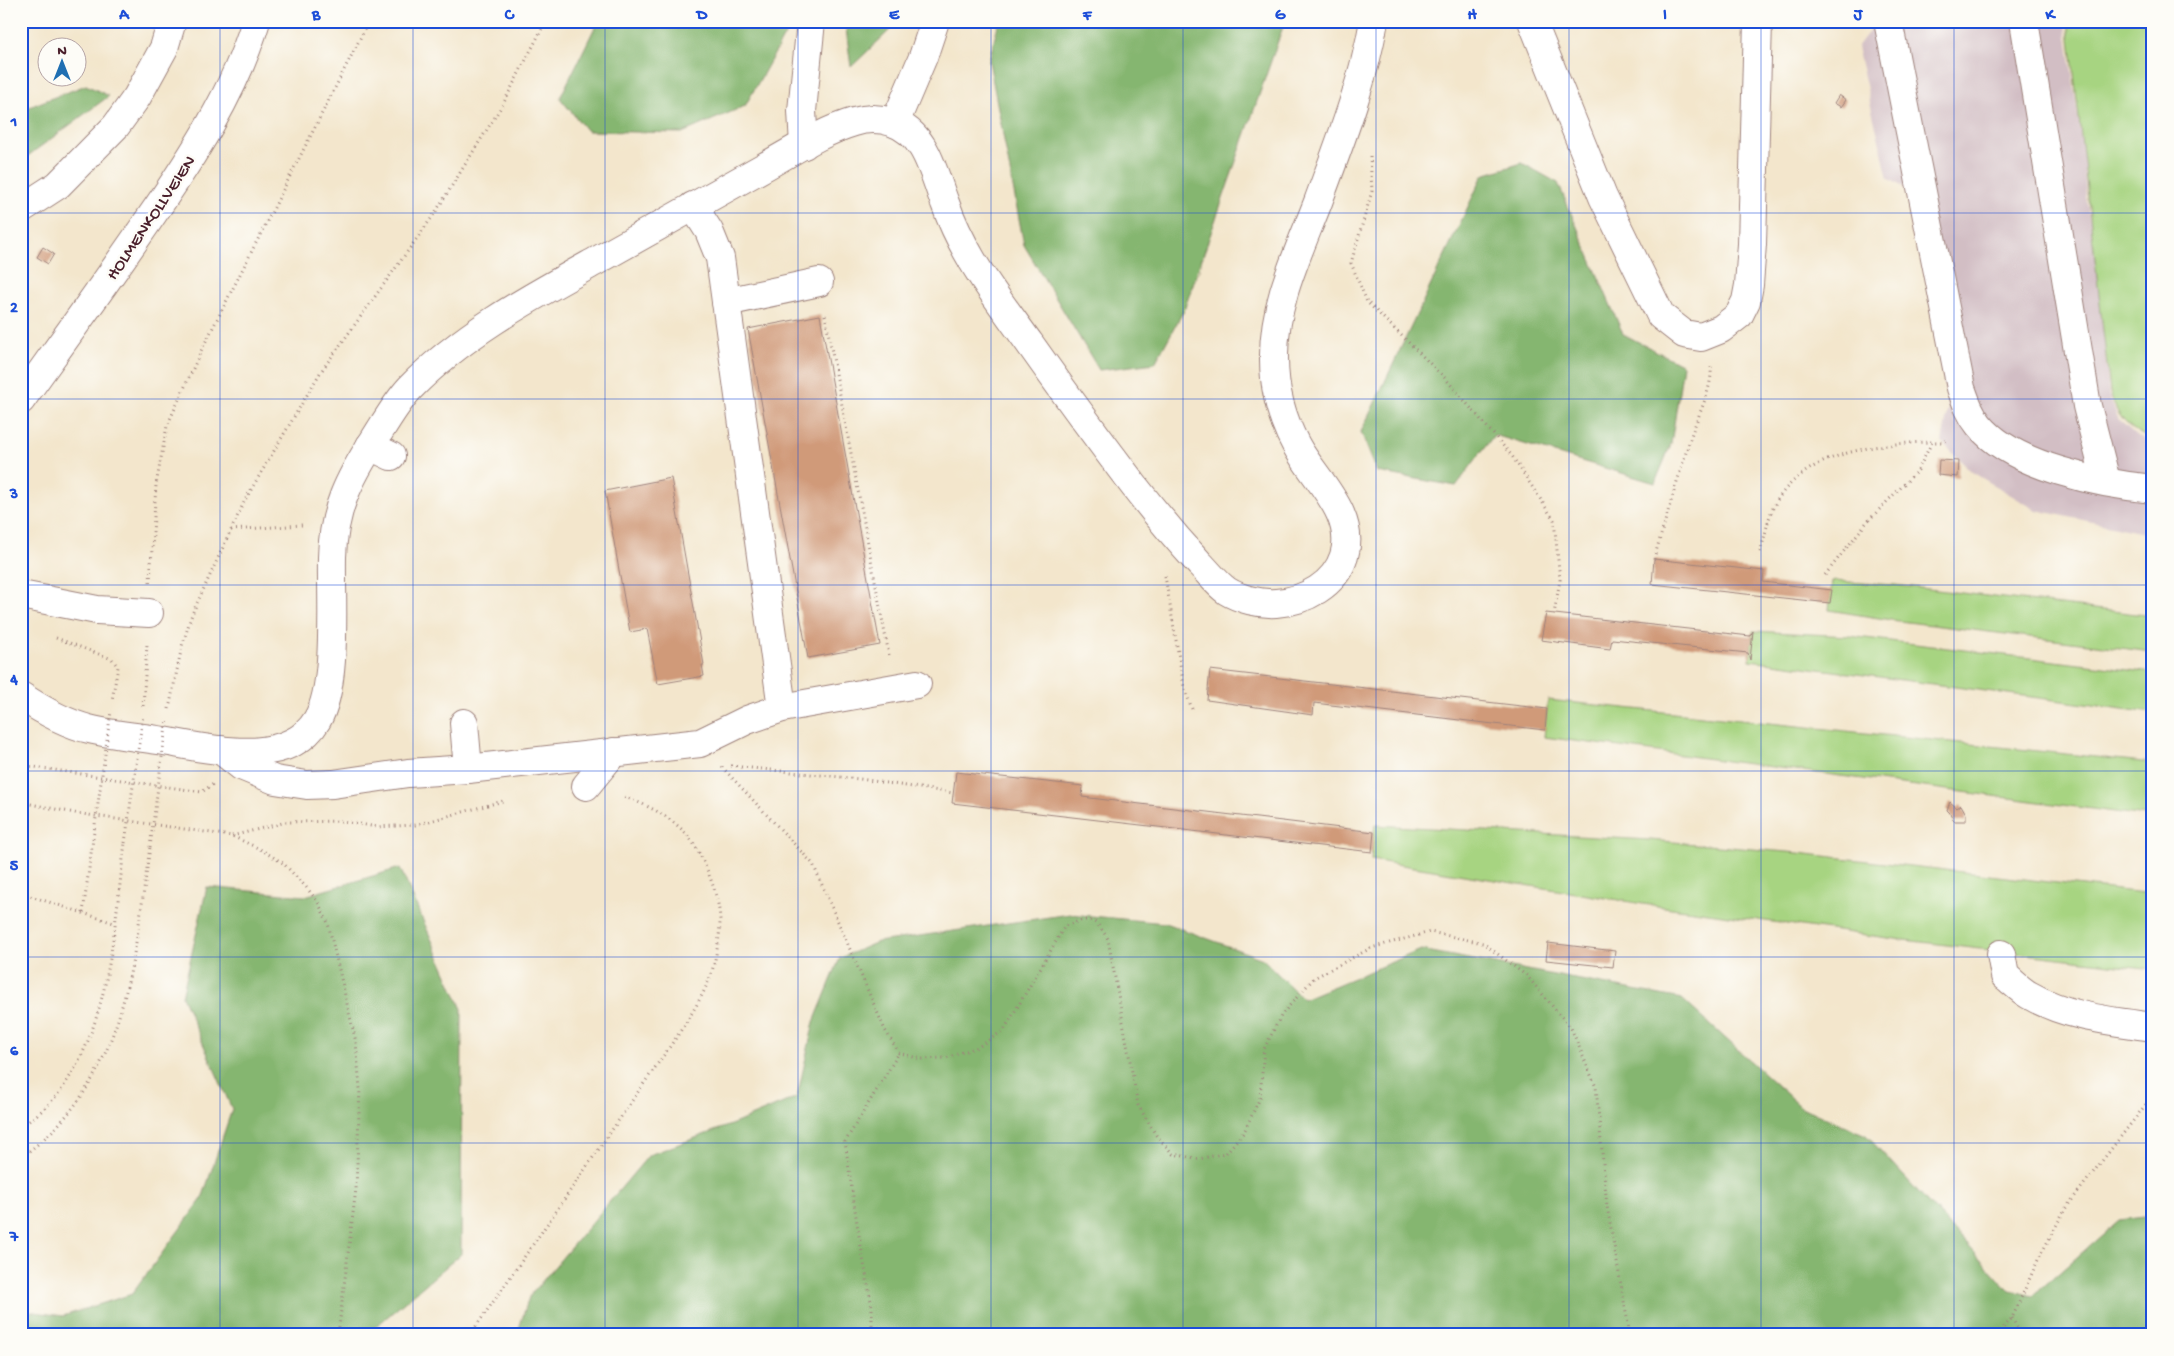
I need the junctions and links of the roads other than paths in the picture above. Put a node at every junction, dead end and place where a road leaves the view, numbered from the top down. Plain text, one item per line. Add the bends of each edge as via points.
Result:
1 (172, 21) edge
2 (256, 21) edge
3 (811, 21) edge
4 (934, 21) edge
5 (1374, 21) edge
6 (1532, 21) edge
7 (1758, 21) edge
8 (1888, 21) edge
9 (2024, 21) edge
10 (895, 123) junction
11 (804, 145) junction
12 (693, 206) junction
13 (21, 209) edge
14 (819, 282) road end
15 (726, 302) junction
16 (21, 400) edge
17 (2106, 482) junction
18 (2153, 489) edge
19 (21, 595) edge
20 (149, 613) road end
21 (917, 684) dead end
22 (21, 696) edge
23 (782, 708) junction
24 (464, 723) dead end
25 (614, 752) junction
26 (231, 758) junction
27 (468, 769) junction
28 (586, 786) road end
29 (2001, 954) dead end
30 (2153, 1027) edge

1 - 13 main road via 164,48 137,97 116,126 58,185
2 - 16 main road, HOLMENKOLLVEIEN via 224,99 181,173
3 - 11 main road via 802,110
4 - 10 main road
5 - 10 main road via 1364,71 1280,301 1275,327 1274,362 1281,406 1298,448 1346,526 1348,535 1344,560 1333,577 1314,593 1277,603 1258,602 1226,590 1162,522 986,282 946,209 922,146 910,132
6 - 7 main road via 1603,197 1661,316 1692,337 1708,336 1726,325 1739,315 1746,301 1752,244
8 - 17 main road via 1968,410 1980,427 2011,450 2051,468
9 - 17 main road via 2087,406
10 - 11 main road via 882,119 853,122
11 - 12 main road
12 - 15 main road via 709,231 720,258
12 - 26 main road via 520,305 455,349 406,392 381,451 349,481 340,504 335,524 332,570 331,670 319,718 293,744
14 - 15 main road
15 - 23 main road
17 - 18 main road
19 - 20 main road via 96,610
21 - 23 main road
22 - 26 main road via 45,712 87,729
23 - 25 main road via 747,720 700,743
24 - 27 main road
25 - 27 main road
25 - 28 main road
26 - 27 main road via 275,780 307,784
29 - 30 main road via 2005,976 2028,995 2090,1018

